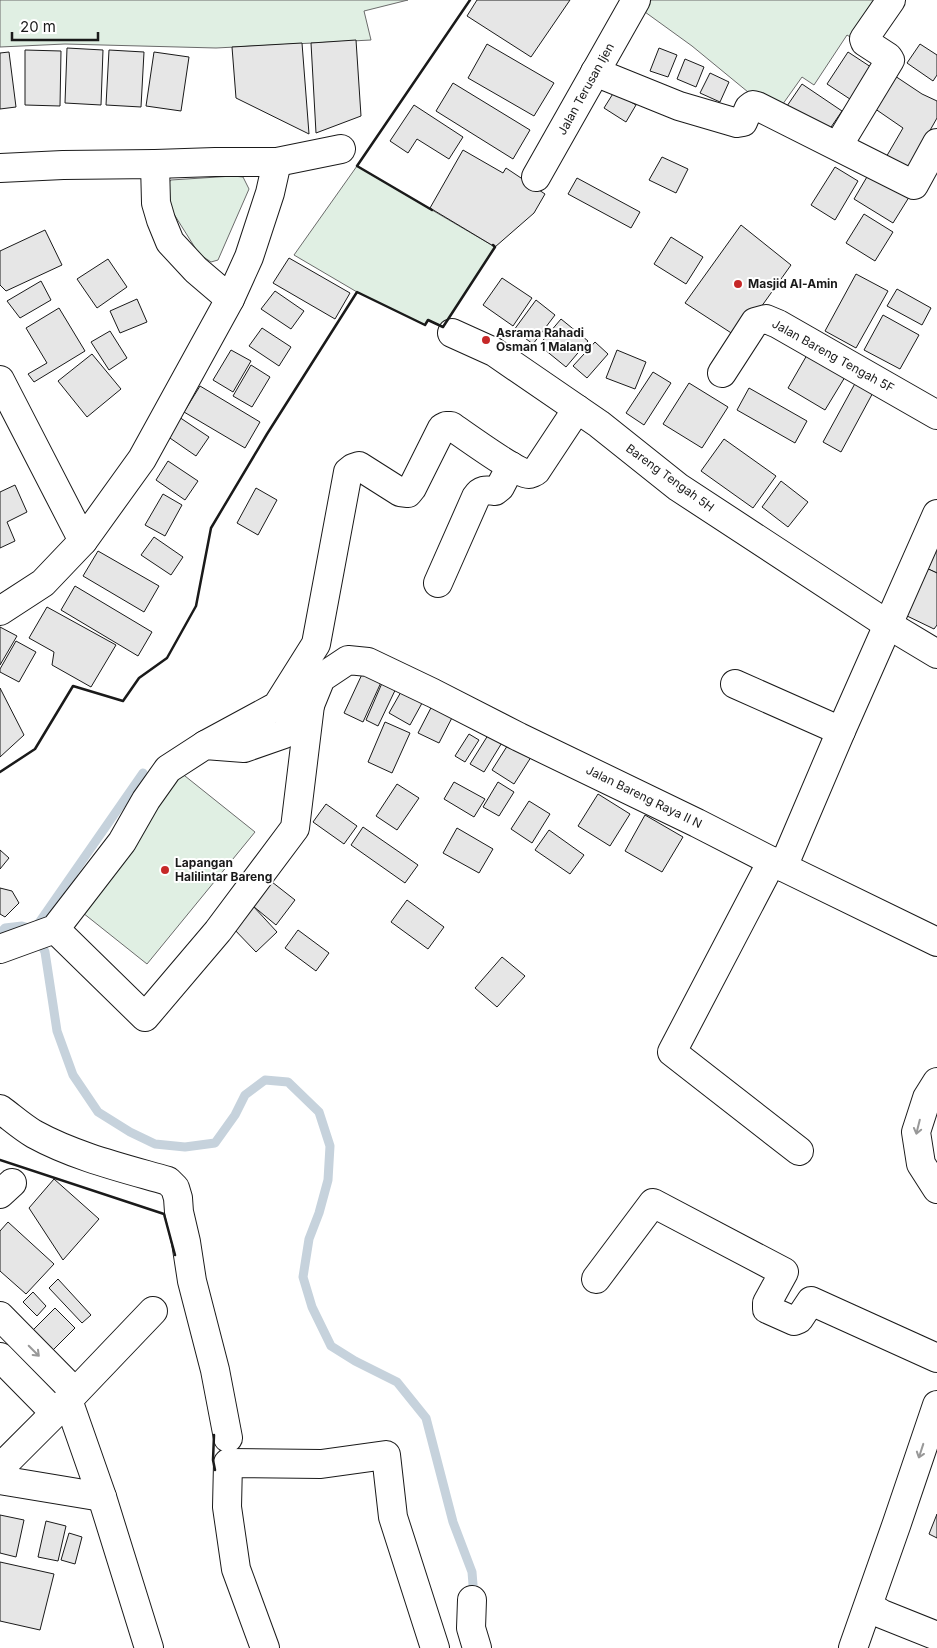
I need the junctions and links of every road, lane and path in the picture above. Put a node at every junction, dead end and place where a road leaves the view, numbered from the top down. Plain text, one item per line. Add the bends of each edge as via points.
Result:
1 (636, 0) edge
2 (892, 0) edge
3 (595, 72) junction
4 (937, 144) edge
5 (838, 146) junction
6 (341, 149) dead end
7 (278, 162) junction
8 (155, 164) junction
9 (0, 168) edge
10 (536, 177) dead end
11 (230, 299) junction
12 (452, 333) dead end
13 (722, 373) dead end
14 (0, 380) edge
15 (578, 409) junction
16 (937, 415) edge
17 (511, 466) junction
18 (937, 514) edge
19 (83, 541) junction
20 (438, 583) dead end
21 (0, 611) edge
22 (888, 624) junction
23 (937, 654) edge
24 (735, 684) dead end
25 (310, 705) junction
26 (841, 731) junction
27 (205, 745) junction
28 (777, 864) junction
29 (55, 929) junction
30 (937, 942) edge
31 (12, 945) edge
32 (937, 1082) edge
33 (0, 1109) edge
34 (799, 1151) dead end
35 (937, 1189) edge
36 (596, 1279) dead end
37 (153, 1311) dead end
38 (0, 1316) edge
39 (0, 1357) edge
40 (937, 1358) edge
41 (66, 1401) junction
42 (935, 1415) edge
43 (228, 1438) dead end
44 (0, 1468) edge
45 (0, 1480) edge
46 (102, 1497) junction
47 (472, 1600) dead end
48 (869, 1606) junction
49 (937, 1636) edge
50 (149, 1648) edge
51 (265, 1648) edge
52 (435, 1648) edge
53 (477, 1648) edge
54 (853, 1648) edge

1 - 3 street, Jalan Terusan Ijen
2 - 5 street via 864,39 890,60
3 - 5 street via 679,106 737,123 743,122 749,108 757,106
3 - 10 street, Jalan Terusan Ijen
4 - 5 street via 914,185
6 - 7 street
7 - 8 street
7 - 11 street via 249,257
8 - 9 street
8 - 11 street via 156,203 170,242
11 - 19 street via 142,459
12 - 15 street, Bareng Tengah 5H via 494,352
13 - 16 street, Jalan Bareng Tengah 5F via 755,322 766,319
14 - 19 street
15 - 17 street via 536,471 529,474
15 - 22 street, Bareng Tengah 5H via 678,487
17 - 20 street via 500,487 495,491 480,492 476,498
17 - 27 street via 451,426 442,428 408,493 400,492 359,466 348,472 316,644 277,706
18 - 22 street
19 - 21 street via 43,583
22 - 23 street, Bareng Tengah 5H
22 - 26 street
24 - 26 street
25 - 27 street via 284,734 244,748
25 - 28 street, Jalan Bareng Raya II N via 321,678 348,660 368,662
25 - 29 street via 295,828 218,932 145,1017
26 - 28 street
27 - 29 street via 168,769 122,842
28 - 30 street, Jalan Bareng Raya II N
28 - 34 street via 672,1052
29 - 31 street
32 -> 35 street via 927,1098 916,1132 921,1164
33 - 43 street via 33,1133 64,1149 168,1181 175,1188 192,1281 215,1370
36 - 40 street via 653,1204 784,1272 767,1303 767,1309 794,1321 799,1319 811,1301
37 - 41 street
38 -> 41 street
39 - 41 street
41 - 44 street
41 - 46 street
42 -> 48 street
45 - 46 street
46 - 50 street
47 - 53 street via 471,1628
48 - 49 street
48 - 54 street
51 - 52 street via 236,1569 227,1507 228,1463 321,1464 386,1455 393,1517

